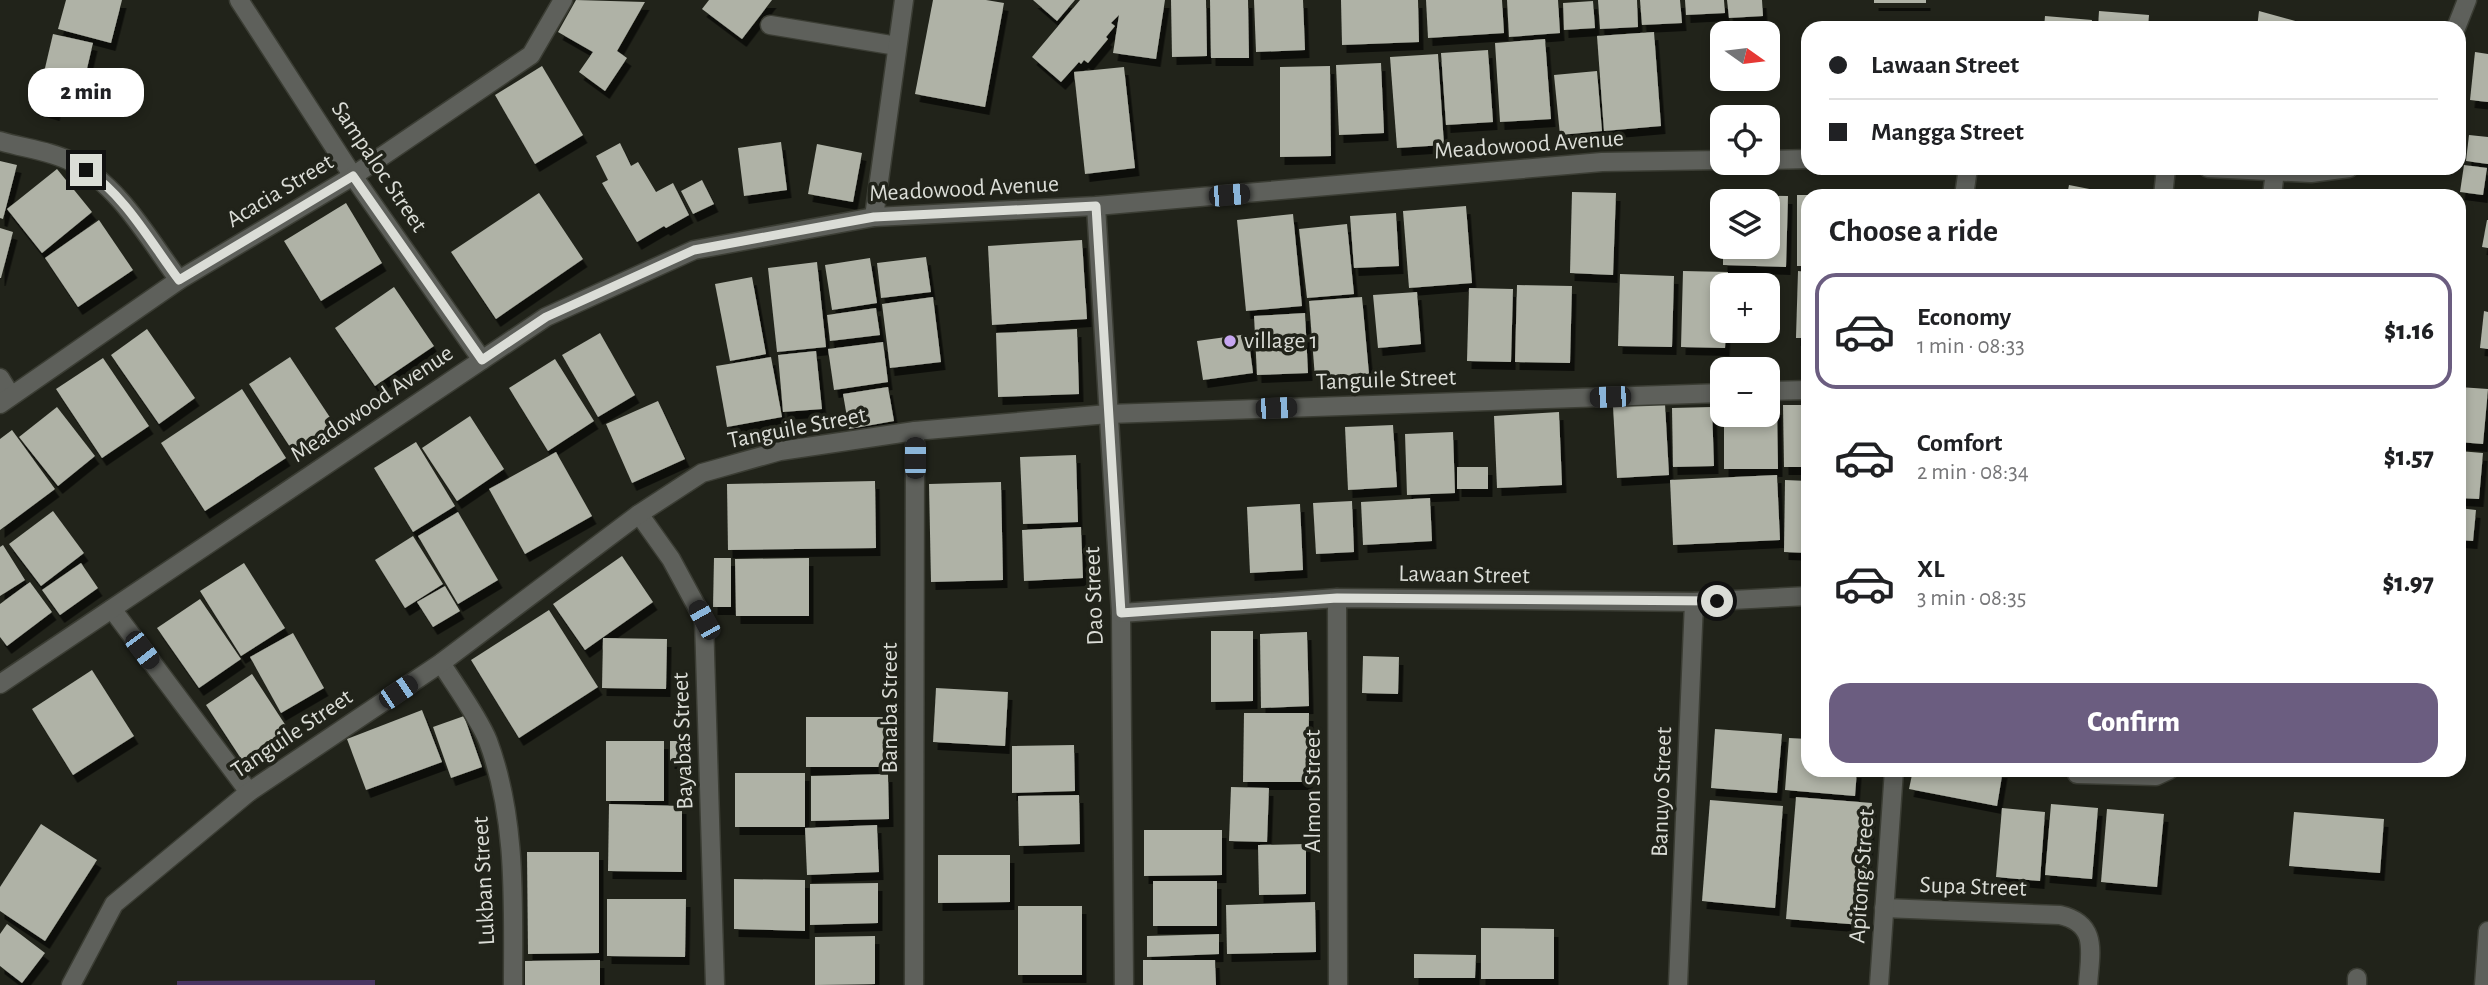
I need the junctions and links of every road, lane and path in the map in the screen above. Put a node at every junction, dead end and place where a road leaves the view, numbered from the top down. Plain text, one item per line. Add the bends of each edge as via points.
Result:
1 (239, 0) edge
2 (563, 0) edge
3 (904, 0) edge
4 (2467, 0) edge
5 (2459, 21) edge
6 (770, 25) dead end
7 (897, 46) junction
8 (0, 142) edge
9 (1801, 159) edge
10 (1710, 160) edge
11 (1780, 160) edge
12 (353, 176) junction
13 (1096, 206) junction
14 (874, 217) junction
15 (179, 280) junction
16 (482, 360) junction
17 (0, 378) edge
18 (1801, 390) edge
19 (1780, 391) edge
20 (1710, 393) edge
21 (5, 400) edge
22 (1108, 414) junction
23 (915, 431) junction
24 (639, 514) junction
25 (1801, 596) edge
26 (1337, 598) junction
27 (1694, 602) junction
28 (111, 609) junction
29 (1121, 613) junction
30 (441, 663) junction
31 (0, 684) edge
32 (1893, 777) edge
33 (249, 792) junction
34 (1884, 908) junction
35 (2488, 931) edge
36 (71, 985) edge
37 (513, 985) edge
38 (715, 985) edge
39 (914, 985) edge
40 (1124, 985) edge
41 (1338, 985) edge
42 (1678, 985) edge
43 (1880, 985) edge
44 (2088, 985) edge
45 (2483, 985) edge

1 - 12 street, Sampaloc Street
2 - 12 street, Acacia Street via 531,55
3 - 7 street
4 - 5 street
6 - 7 street
7 - 14 street
8 - 15 street via 72,161 100,179
9 - 11 street
10 - 13 street, Meadowood Avenue via 1602,162
12 - 15 street, Acacia Street
12 - 16 street, Sampaloc Street
13 - 14 street, Meadowood Avenue
13 - 22 street, Dao Street
14 - 16 street, Meadowood Avenue via 694,250 546,317
15 - 21 street, Acacia Street
16 - 28 street, Meadowood Avenue
17 - 21 street
18 - 19 street
20 - 22 street, Tanguile Street
22 - 23 street, Tanguile Street
22 - 29 street, Dao Street
23 - 24 street, Tanguile Street via 780,451 702,473
23 - 39 street, Banaba Street
24 - 30 street, Tanguile Street
24 - 38 street, Bayabas Street via 671,559 704,620
25 - 27 street, Lawaan Street
26 - 27 street, Lawaan Street
26 - 29 street, Lawaan Street
26 - 41 street, Almon Street
27 - 42 street, Banuyo Street
28 - 31 street, Meadowood Avenue
28 - 33 street
29 - 40 street, Dao Street
30 - 33 street, Tanguile Street
30 - 37 street, Lukban Street via 487,740 508,813
32 - 34 street, Apitong Street
33 - 36 street, Tanguile Street via 114,904
34 - 43 street, Apitong Street
34 - 44 street, Supa Street via 2073,918 2089,937
35 - 45 street

